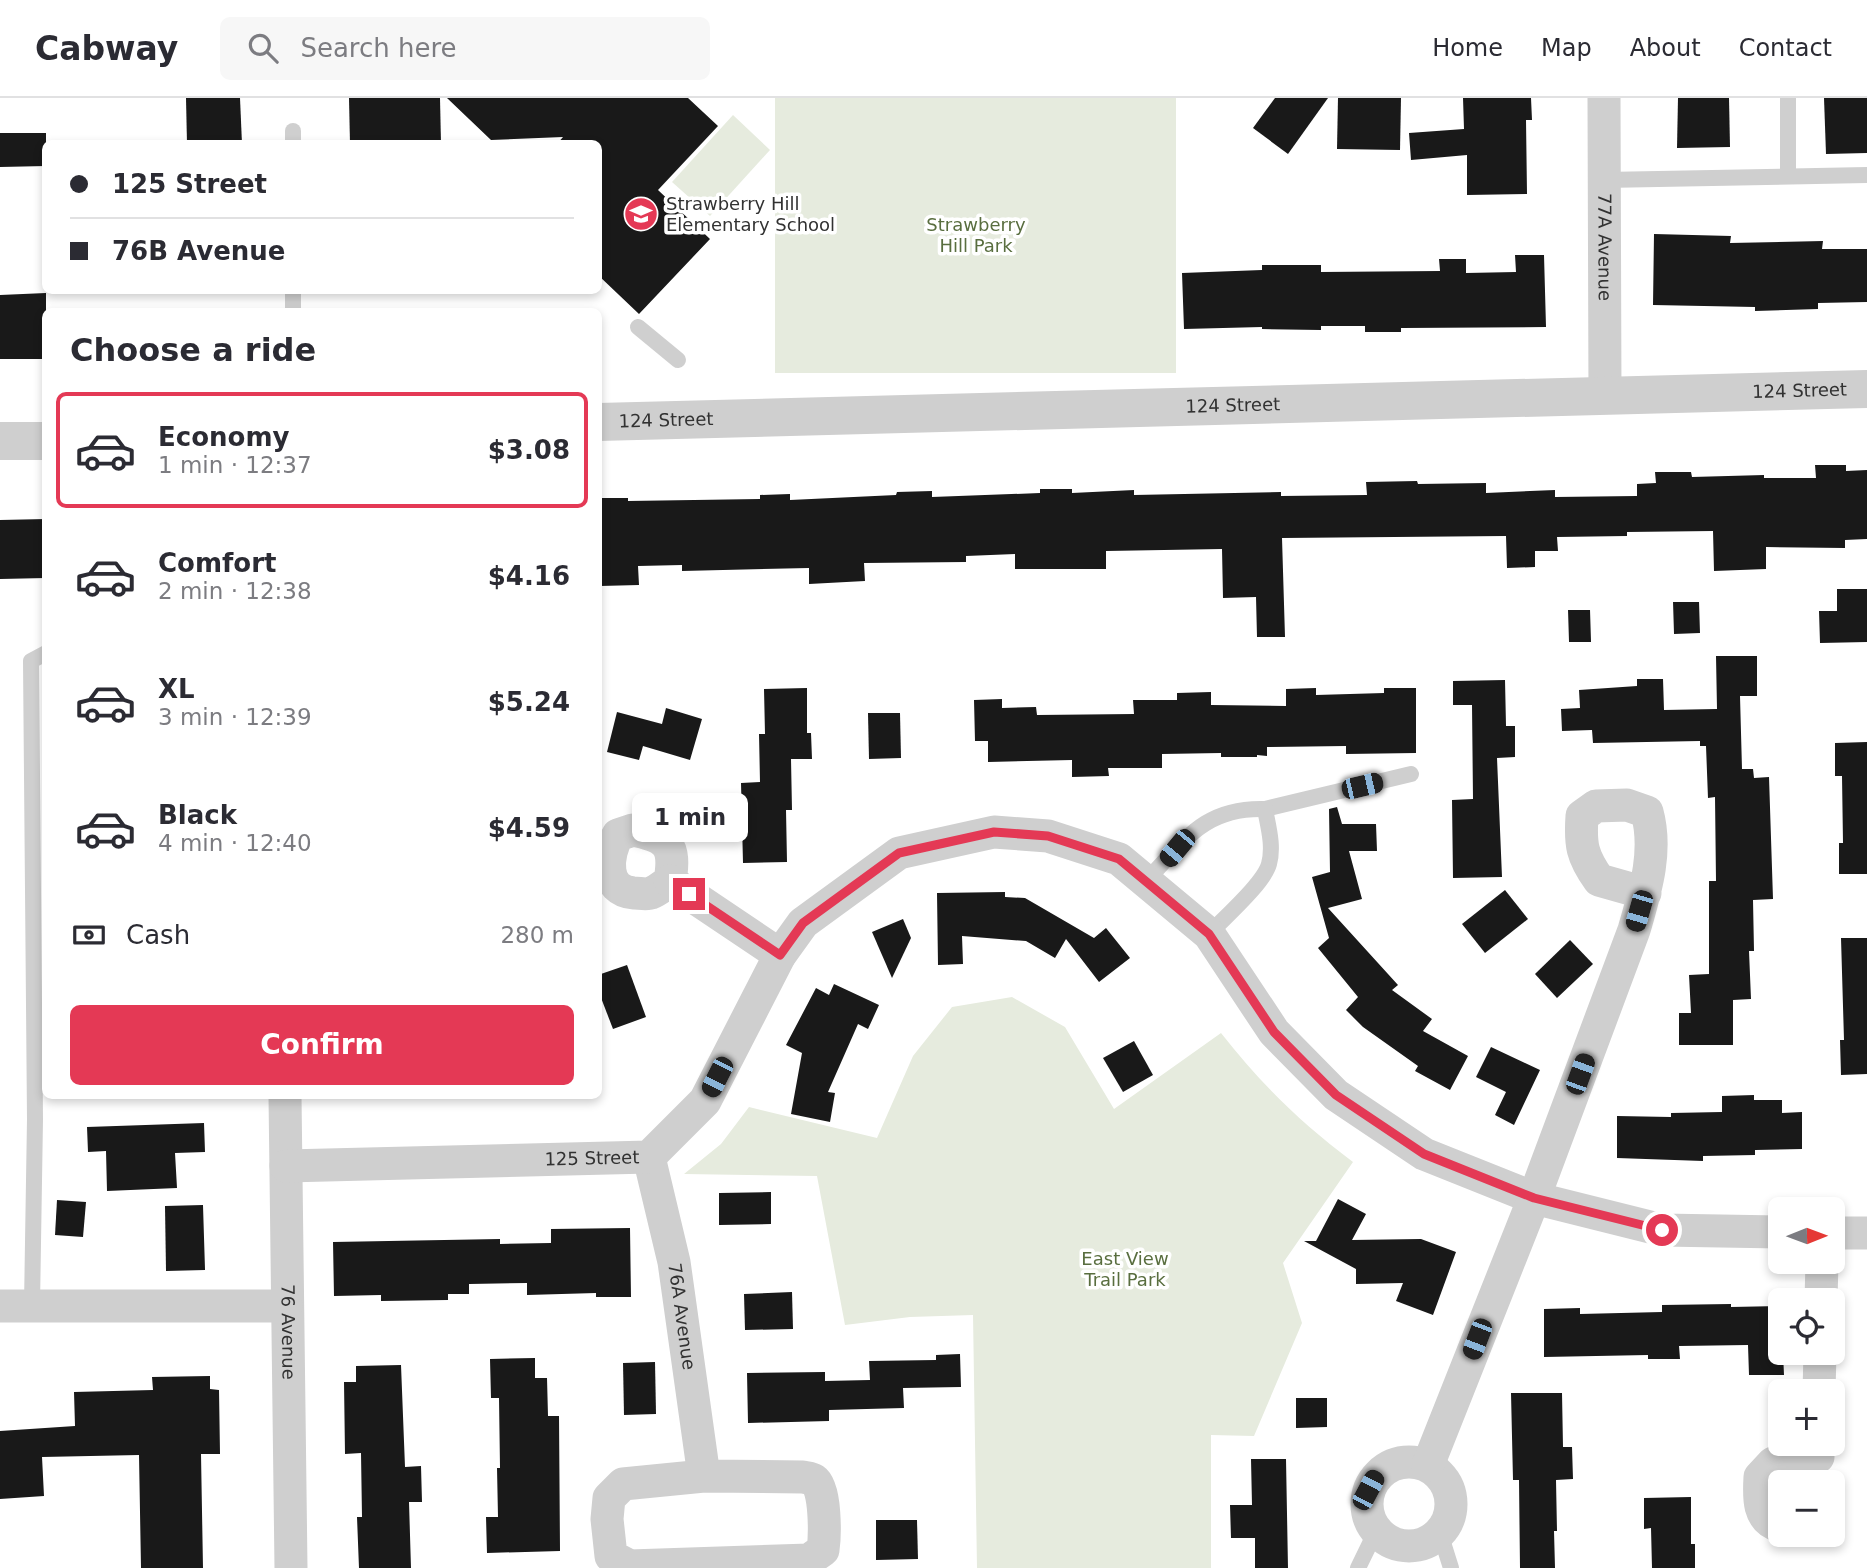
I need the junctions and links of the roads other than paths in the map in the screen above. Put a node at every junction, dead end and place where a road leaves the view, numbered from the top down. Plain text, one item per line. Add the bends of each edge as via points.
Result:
1 (1604, 98) edge
2 (1788, 98) edge
3 (1867, 174) edge
4 (1788, 176) junction
5 (1604, 180) junction
6 (638, 327) dead end
7 (678, 360) dead end
8 (1867, 389) edge
9 (1605, 396) junction
10 (602, 422) edge
11 (0, 441) edge
12 (42, 441) edge
13 (42, 655) edge
14 (1411, 774) dead end
15 (1265, 809) junction
16 (670, 881) dead end
17 (1146, 881) junction
18 (1645, 893) dead end
19 (1209, 934) junction
20 (780, 955) junction
21 (285, 1099) edge
22 (649, 1157) junction
23 (286, 1166) junction
24 (1534, 1198) junction
25 (1768, 1232) edge
26 (1845, 1233) edge
27 (1867, 1233) edge
28 (16, 1306) edge
29 (286, 1306) junction
30 (1820, 1461) edge
31 (1428, 1465) junction
32 (704, 1476) junction
33 (1768, 1520) edge
34 (1376, 1531) junction
35 (1440, 1533) junction
36 (290, 1568) edge
37 (1359, 1568) edge
38 (1451, 1568) edge

1 - 5 street, 77A Avenue
2 - 4 lane
3 - 4 lane
4 - 5 lane
5 - 9 street, 77A Avenue
6 - 7 lane
8 - 9 street, 124 Street
9 - 10 street, 124 Street
11 - 12 street
13 - 28 lane via 32,661 35,1105
14 - 15 lane
15 - 17 lane via 1222,815 1188,834
15 - 19 lane via 1269,865
16 - 20 street
17 - 19 street, 125 Street
17 - 20 street, 125 Street via 1119,859 1048,836 994,832 899,853 803,923
18 - 24 street
19 - 24 street, 125 Street via 1274,1032 1336,1095 1424,1154
20 - 22 street, 125 Street via 705,1101
21 - 23 street, 76 Avenue
22 - 23 street, 125 Street
22 - 32 street, 76A Avenue via 674,1262
23 - 29 street, 76 Avenue
24 - 25 street, 125 Street via 1662,1230
24 - 31 street
26 - 27 street
28 - 29 street
29 - 36 street, 76 Avenue
30 - 33 street via 1773,1464 1760,1477 1759,1497
31 - 34 street via 1399,1462 1375,1477 1366,1504
31 - 35 street via 1451,1496 1451,1509
32 - 32 street via 623,1484 609,1498 611,1556 630,1566 644,1566 809,1560 822,1550 821,1490 815,1480
34 - 35 street via 1400,1545 1415,1546
34 - 37 lane
35 - 38 lane

